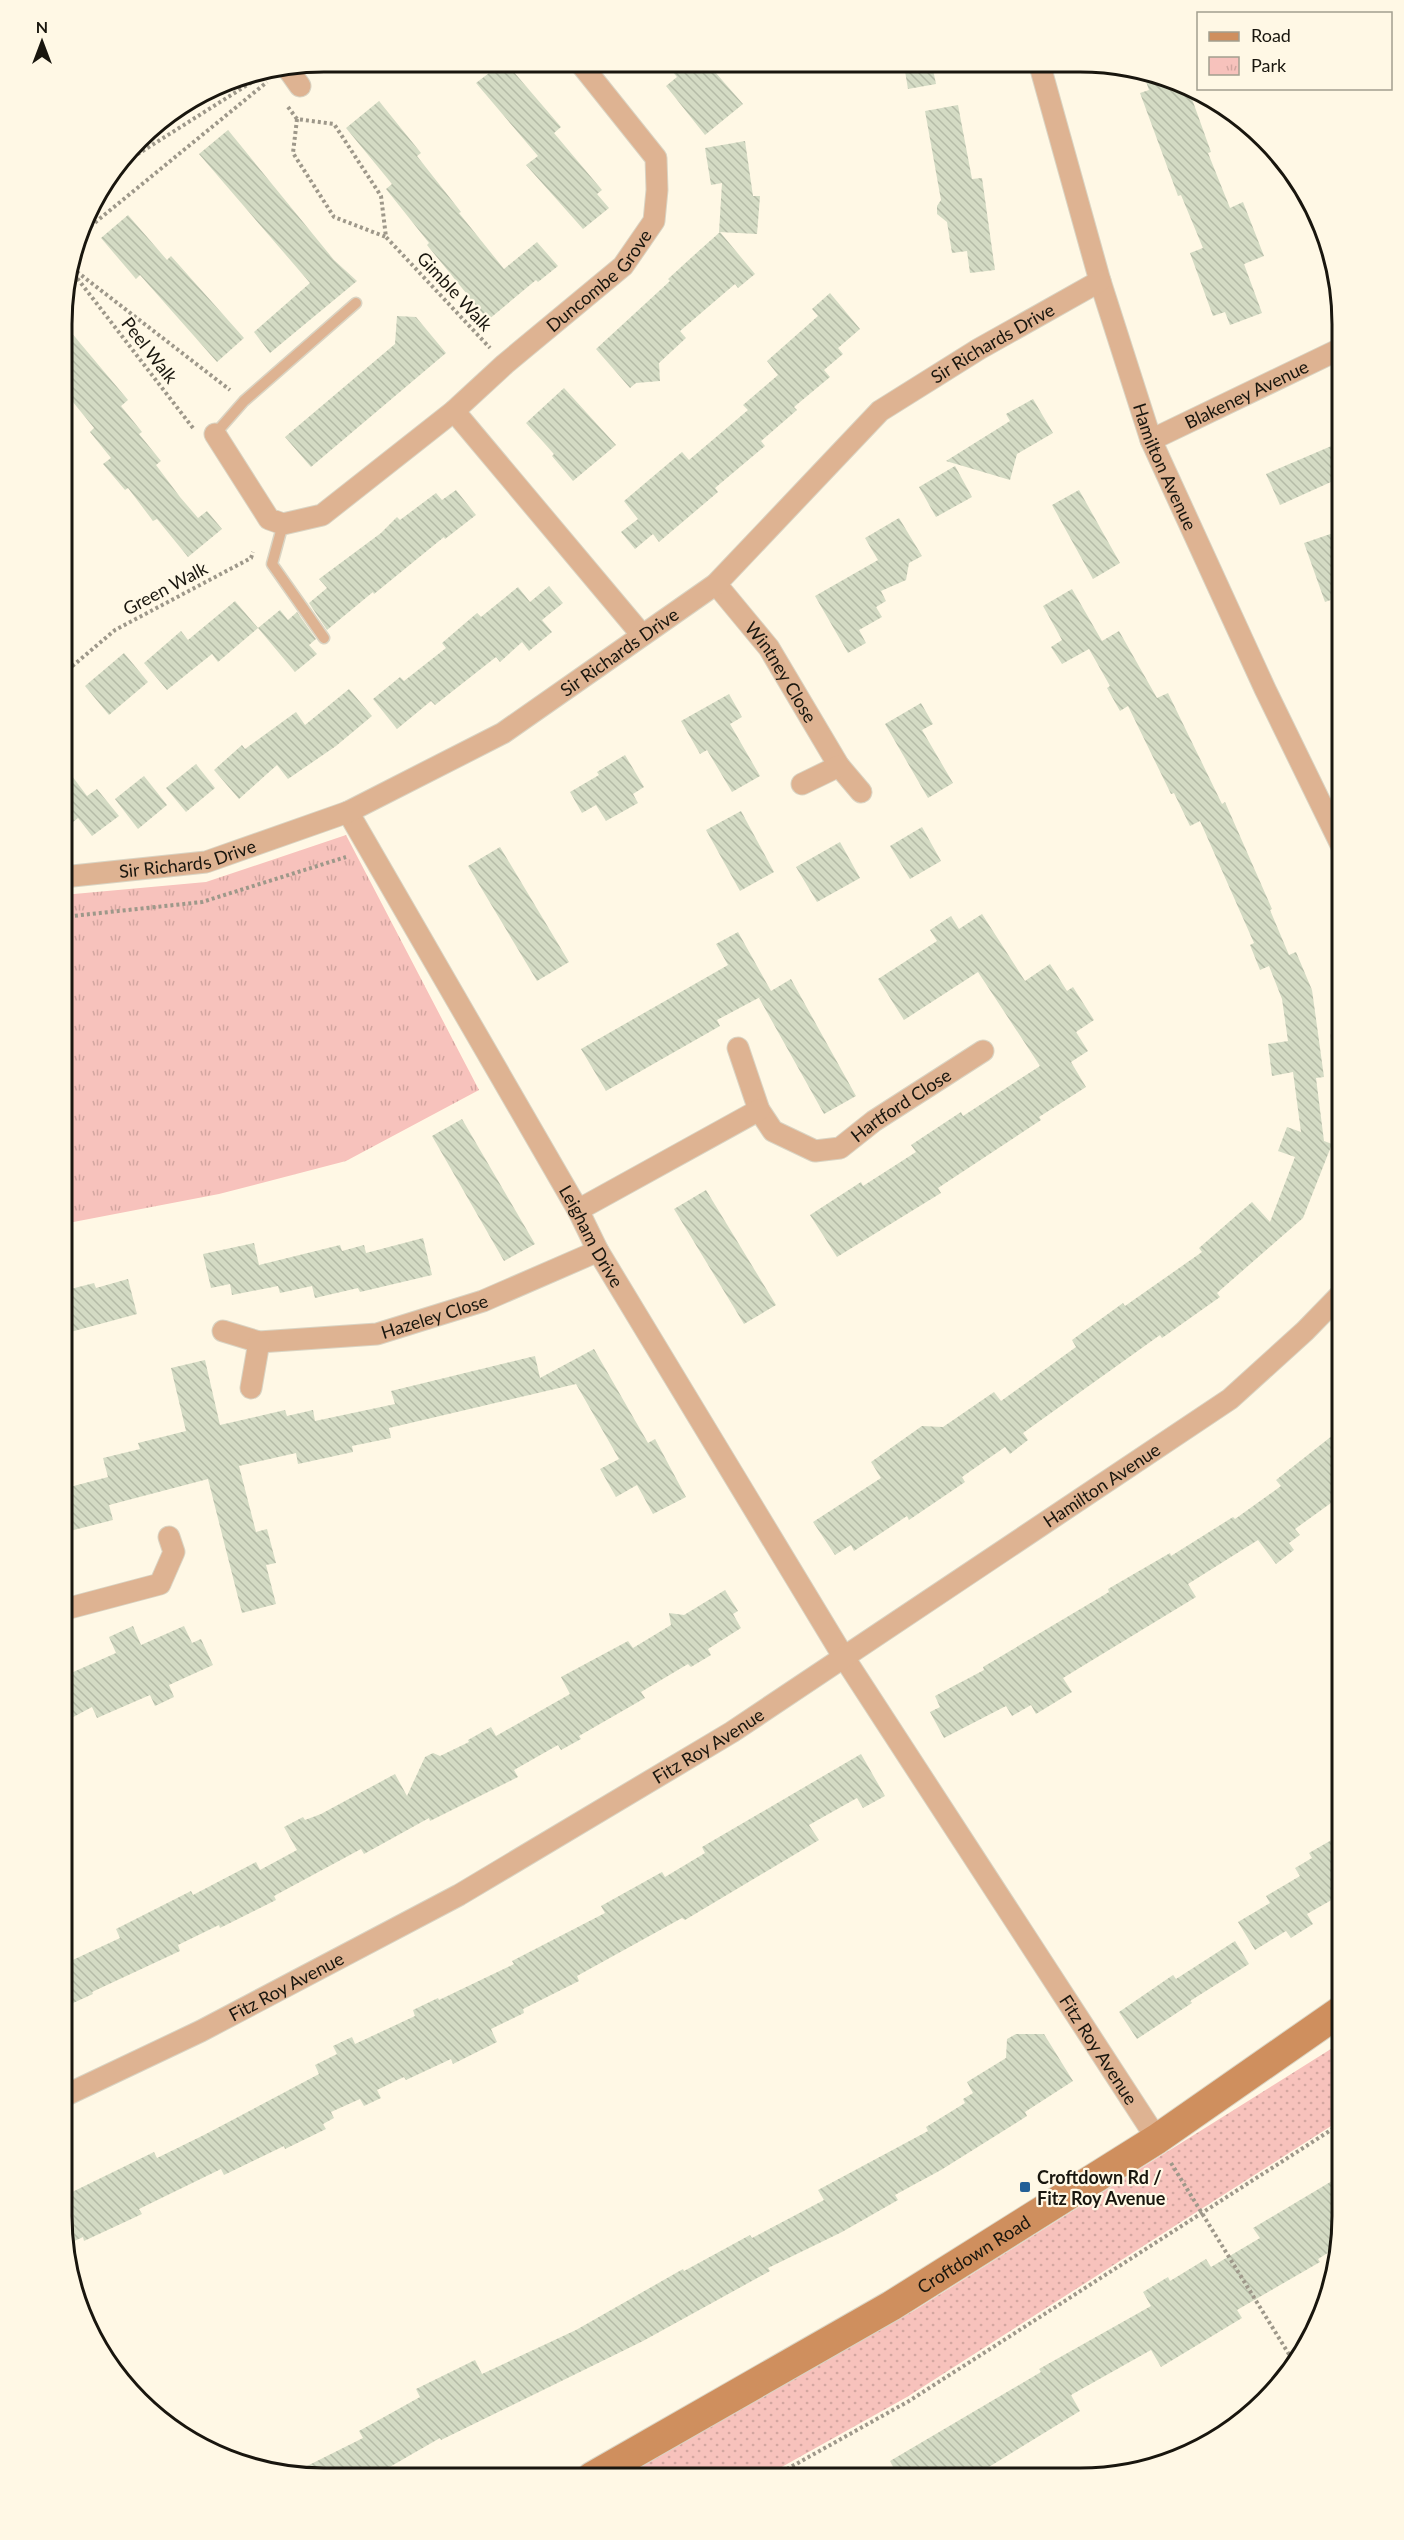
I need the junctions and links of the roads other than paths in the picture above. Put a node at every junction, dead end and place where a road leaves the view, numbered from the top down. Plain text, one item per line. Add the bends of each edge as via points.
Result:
1 (587, 72) edge
2 (1042, 72) edge
3 (292, 74) edge
4 (300, 86) dead end
5 (1100, 281) junction
6 (356, 303) dead end
7 (1332, 353) edge
8 (454, 411) junction
9 (215, 434) joint
10 (1151, 440) junction
11 (276, 521) junction
12 (716, 584) junction
13 (642, 635) junction
14 (324, 638) dead end
15 (839, 766) junction
16 (802, 784) dead end
17 (861, 792) dead end
18 (348, 812) junction
19 (1332, 826) edge
20 (72, 876) edge
21 (738, 1048) dead end
22 (983, 1052) dead end
23 (759, 1110) junction
24 (578, 1210) junction
25 (598, 1251) junction
26 (1332, 1303) edge
27 (223, 1331) dead end
28 (260, 1342) junction
29 (251, 1388) dead end
30 (169, 1537) dead end
31 (72, 1607) edge
32 (843, 1656) junction
33 (1332, 2017) edge
34 (72, 2092) edge
35 (1157, 2139) junction
36 (608, 2468) edge

1 - 8 street, Duncombe Grove via 656,158 654,221 622,266
2 - 5 street, Hamilton Avenue
3 - 4 street
5 - 10 street, Hamilton Avenue
5 - 12 street, Sir Richards Drive via 979,349 880,411
6 - 9 lane via 244,401
7 - 10 street, Blakeney Avenue
8 - 11 street, Duncombe Grove via 322,515
8 - 13 street
9 - 11 street
10 - 19 street, Hamilton Avenue
11 - 14 lane via 272,564
12 - 13 street, Sir Richards Drive
12 - 15 street, Wintney Close via 769,648
13 - 18 street, Sir Richards Drive via 503,733
15 - 16 street
15 - 17 street, Wintney Close
18 - 20 street, Sir Richards Drive via 206,862
18 - 24 street, Leigham Drive
21 - 23 street, Hartford Close
22 - 23 street, Hartford Close via 874,1121 840,1148 815,1151 773,1131
23 - 24 street
24 - 25 street, Leigham Drive
25 - 28 street, Hazeley Close via 483,1301 377,1334
25 - 32 street, Leigham Drive
26 - 32 street, Hamilton Avenue via 1230,1399
27 - 28 street, Hazeley Close
28 - 29 street
30 - 31 street via 174,1552 160,1584
32 - 34 street, Fitz Roy Avenue via 732,1732 459,1895 201,2031
32 - 35 street, Fitz Roy Avenue
33 - 35 street, Croftdown Road
35 - 36 street, Croftdown Road via 891,2306

